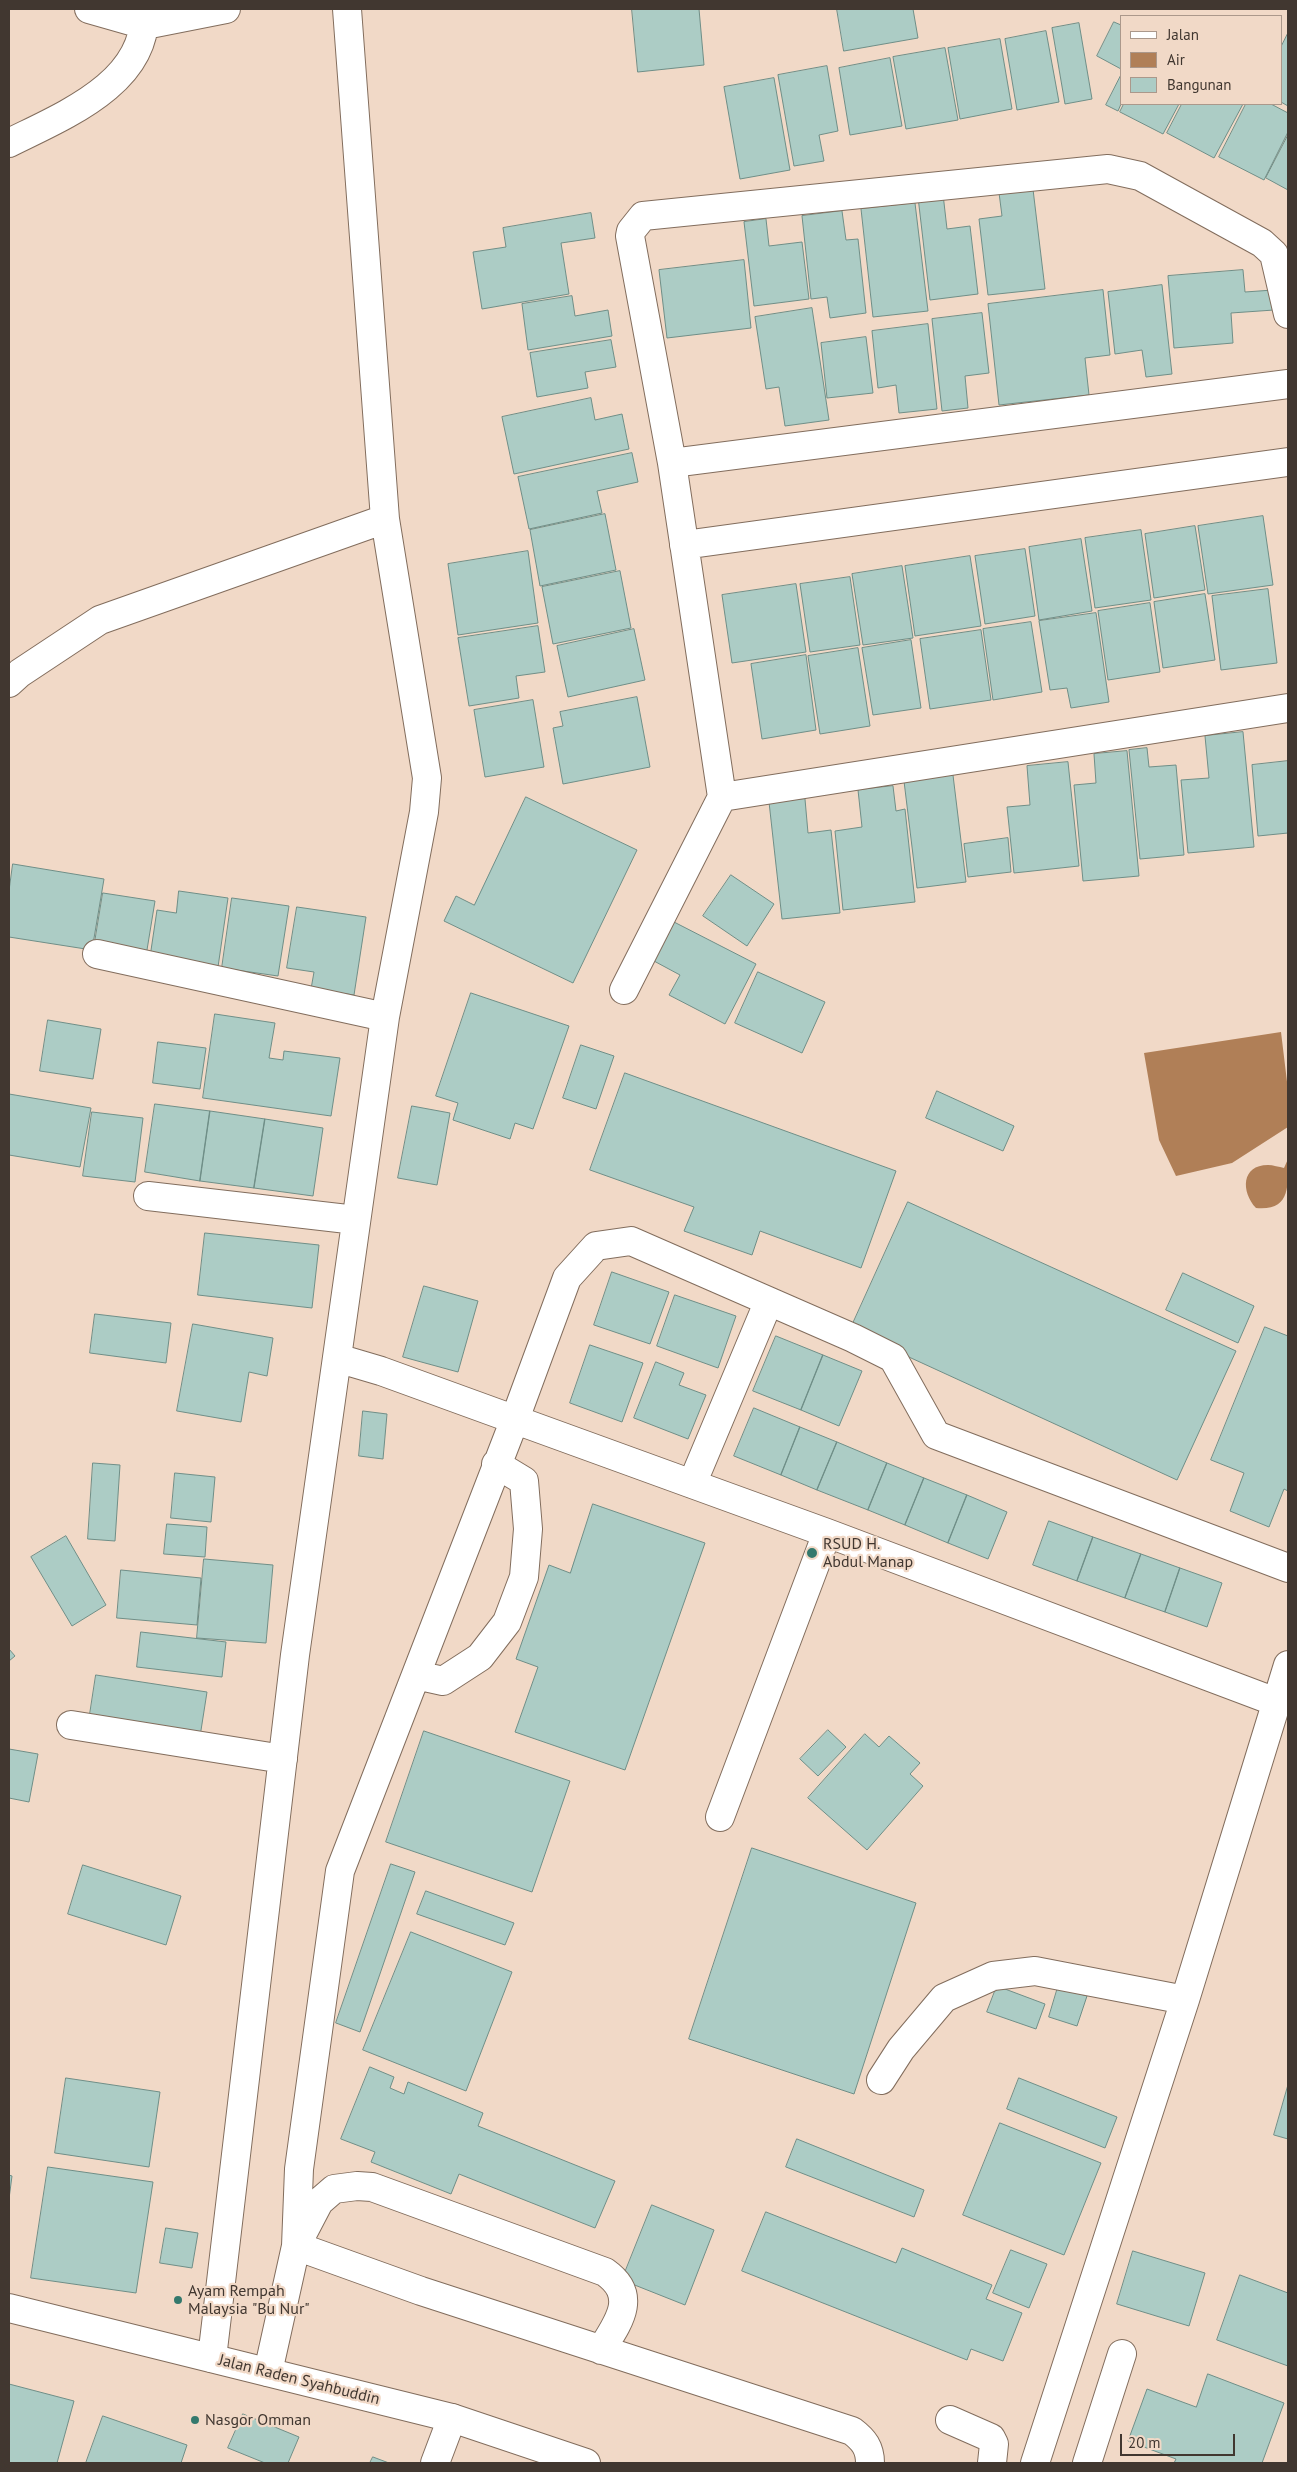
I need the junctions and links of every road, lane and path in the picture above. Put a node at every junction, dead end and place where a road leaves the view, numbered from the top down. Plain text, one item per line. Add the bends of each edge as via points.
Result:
1 (89, 9) edge
2 (226, 9) edge
3 (347, 9) edge
4 (145, 17) edge
5 (9, 143) edge
6 (1288, 314) edge
7 (1288, 384) edge
8 (1288, 462) edge
9 (672, 463) junction
10 (385, 519) junction
11 (684, 545) junction
12 (9, 683) edge
13 (1288, 708) edge
14 (722, 797) junction
15 (97, 954) dead end
16 (624, 990) dead end
17 (385, 1017) junction
18 (148, 1196) dead end
19 (356, 1220) junction
20 (768, 1303) junction
21 (337, 1358) junction
22 (515, 1420) junction
23 (496, 1464) junction
24 (692, 1484) junction
25 (827, 1533) junction
26 (1288, 1568) edge
27 (1288, 1665) edge
28 (416, 1675) junction
29 (1276, 1702) junction
30 (71, 1725) dead end
31 (283, 1759) junction
32 (720, 1816) dead end
33 (1185, 2000) junction
34 (881, 2080) dead end
35 (296, 2246) junction
36 (9, 2308) edge
37 (601, 2350) junction
38 (1122, 2354) dead end
39 (212, 2358) junction
40 (268, 2372) junction
41 (452, 2418) junction
42 (950, 2420) dead end
43 (435, 2463) edge
44 (586, 2463) edge
45 (870, 2463) edge
46 (992, 2463) edge
47 (1035, 2463) edge
48 (1087, 2463) edge

1 - 4 street
2 - 4 street
3 - 10 street
4 - 5 street via 131,62 97,97
6 - 9 street via 1274,254 1262,243 1140,176 1125,171 1108,169 643,216 630,236
7 - 9 street
8 - 11 street
9 - 11 street
10 - 12 street via 100,620
10 - 17 street via 427,778 424,812
11 - 14 street
13 - 14 street
14 - 16 street
15 - 17 street
17 - 19 street
18 - 19 street
19 - 21 street
20 - 22 street via 631,1242 596,1246 567,1278
20 - 24 street
20 - 26 street via 893,1358 936,1435
21 - 22 street
21 - 31 street
22 - 23 street
22 - 24 street
23 - 28 street
23 - 28 street via 524,1481 528,1529 524,1578 507,1622 480,1657 442,1681
24 - 25 street
25 - 29 street
25 - 32 street
27 - 29 street
28 - 35 street via 340,1870 299,2169
29 - 33 street
30 - 31 street
31 - 39 street
33 - 34 street via 1035,1970 993,1976 944,1998 900,2049
33 - 47 street
35 - 37 street
35 - 37 street via 319,2202 328,2193 341,2188 372,2187 592,2266 614,2279 624,2299 622,2310
35 - 40 street
36 - 39 street, Jalan Raden Syahbuddin
37 - 45 street via 852,2431 863,2440
38 - 48 street
39 - 40 street, Jalan Raden Syahbuddin
40 - 41 street, Jalan Raden Syahbuddin
41 - 43 street
41 - 44 street, Jalan Raden Syahbuddin
42 - 46 street via 991,2438 994,2444

